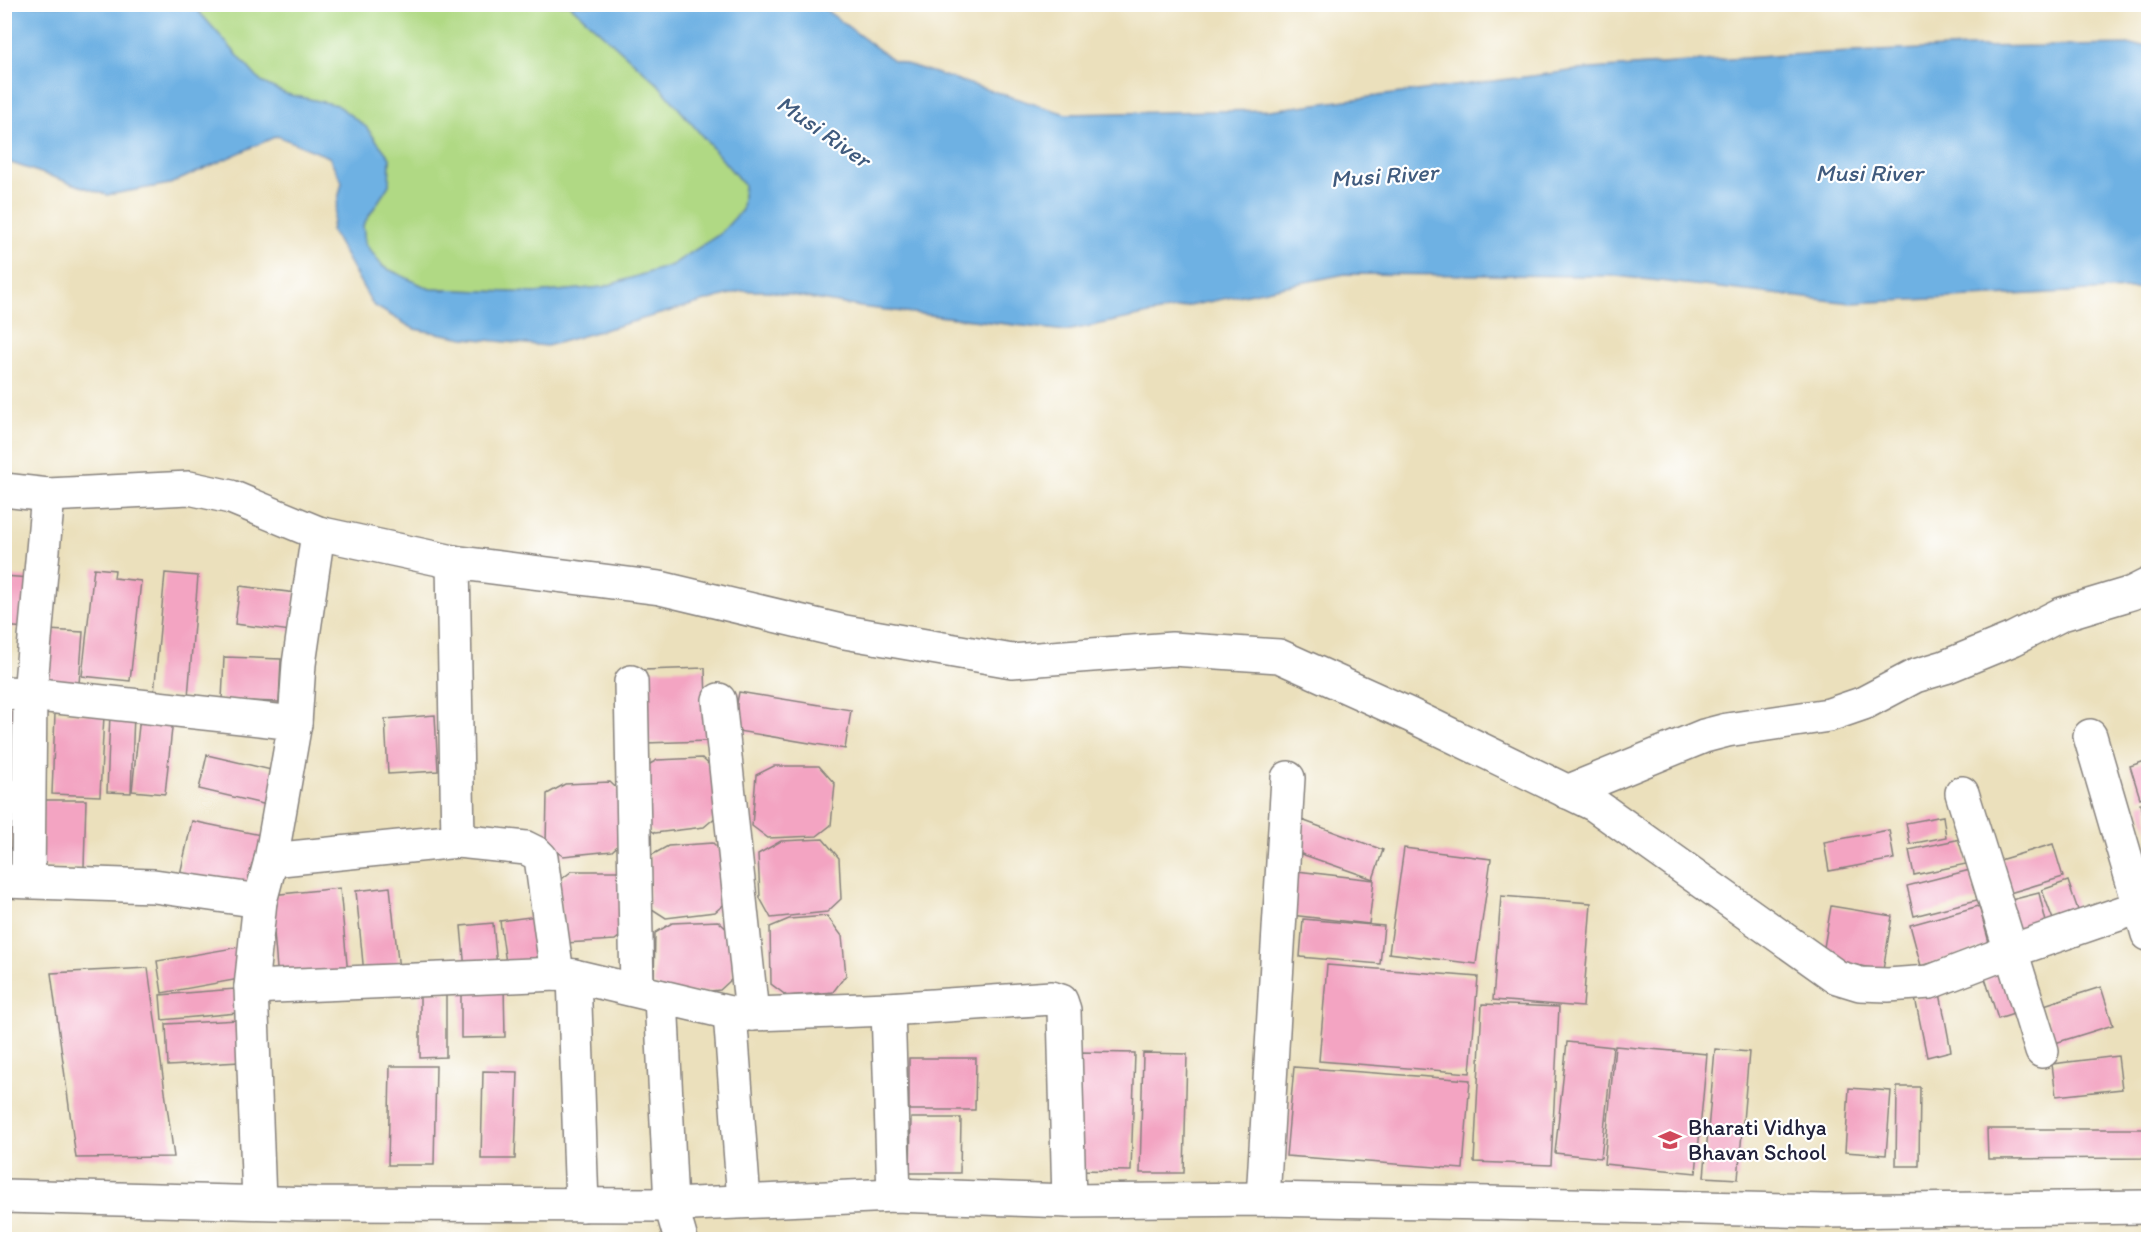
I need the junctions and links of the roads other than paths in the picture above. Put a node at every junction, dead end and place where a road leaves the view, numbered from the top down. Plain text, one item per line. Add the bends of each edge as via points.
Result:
1 (4, 490) edge
2 (48, 495) junction
3 (318, 533) junction
4 (453, 562) junction
5 (2148, 585) edge
6 (631, 682) dead end
7 (17, 693) edge
8 (719, 700) dead end
9 (296, 723) junction
10 (2090, 736) dead end
11 (1288, 778) dead end
12 (1567, 792) junction
13 (1962, 793) dead end
14 (458, 841) junction
15 (271, 860) junction
16 (16, 881) edge
17 (260, 900) junction
18 (2146, 915) edge
19 (2011, 951) junction
20 (566, 975) junction
21 (250, 987) junction
22 (649, 994) junction
23 (888, 1009) junction
24 (741, 1013) junction
25 (2042, 1052) dead end
26 (894, 1195) junction
27 (4, 1196) edge
28 (1263, 1199) junction
29 (1069, 1200) junction
30 (744, 1201) junction
31 (259, 1202) junction
32 (582, 1205) junction
33 (671, 1205) junction
34 (2148, 1207) edge
35 (681, 1239) edge

1 - 2 street
2 - 3 street via 189,488 231,497
2 - 7 street
3 - 4 street
3 - 9 street via 299,663
4 - 12 street via 660,588 844,632 1012,661 1172,649 1279,656
4 - 14 street
5 - 12 street via 2062,614 2013,639 1915,676 1864,703 1829,715 1704,736
6 - 22 street
7 - 9 street
7 - 16 street
8 - 24 street
9 - 15 street
10 - 18 street
11 - 28 street
12 - 19 street via 1595,805 1838,977 1888,986 1930,982
13 - 19 street
14 - 15 street
14 - 20 street via 526,848 541,858
15 - 17 street
16 - 17 street via 154,886
17 - 21 street
18 - 19 street
19 - 25 street
20 - 21 street
20 - 22 street
20 - 32 street
21 - 31 street
22 - 24 street
22 - 33 street
23 - 24 street
23 - 26 street
23 - 29 street via 1051,998 1060,1001 1064,1010
24 - 30 street
26 - 29 street
26 - 30 street
27 - 31 street
28 - 29 street
28 - 34 street via 1825,1211
30 - 33 street
31 - 32 street
32 - 33 street
33 - 35 street

